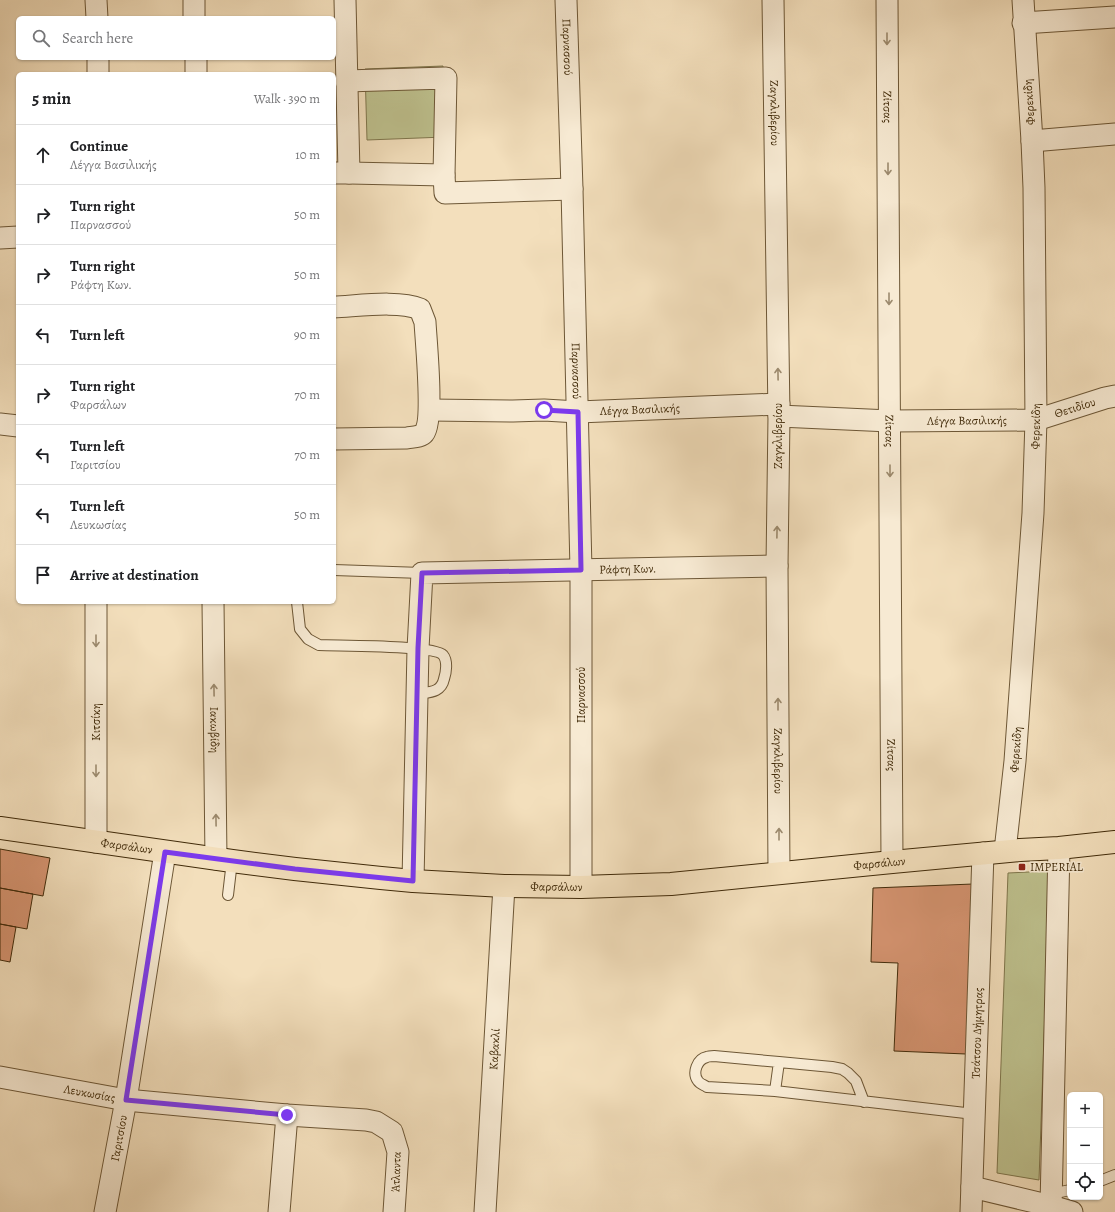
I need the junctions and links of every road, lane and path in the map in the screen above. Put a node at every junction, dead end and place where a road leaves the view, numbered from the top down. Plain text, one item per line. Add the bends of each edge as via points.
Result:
1 (96, 0) edge
2 (194, 0) edge
3 (346, 0) edge
4 (566, 0) edge
5 (773, 0) edge
6 (887, 0) edge
7 (1023, 0) edge
8 (97, 16) edge
9 (194, 16) edge
10 (1115, 17) edge
11 (1023, 23) junction
12 (98, 60) edge
13 (196, 60) edge
14 (98, 72) edge
15 (196, 72) edge
16 (346, 81) junction
17 (1115, 134) edge
18 (1032, 141) junction
19 (341, 173) edge
20 (444, 175) junction
21 (572, 189) junction
22 (16, 237) edge
23 (0, 238) edge
24 (336, 307) edge
25 (1115, 396) edge
26 (430, 410) junction
27 (779, 410) junction
28 (578, 412) junction
29 (1036, 420) junction
30 (890, 421) junction
31 (0, 424) edge
32 (16, 426) edge
33 (336, 439) edge
34 (777, 566) junction
35 (336, 570) edge
36 (581, 570) junction
37 (422, 573) junction
38 (96, 604) edge
39 (213, 604) edge
40 (297, 604) edge
41 (418, 648) junction
42 (417, 694) junction
43 (0, 828) edge
44 (96, 842) junction
45 (1115, 842) edge
46 (1059, 848) junction
47 (1005, 851) junction
48 (165, 852) junction
49 (983, 853) junction
50 (224, 860) junction
51 (892, 862) junction
52 (779, 873) junction
53 (413, 881) junction
54 (504, 886) junction
55 (581, 887) junction
56 (228, 895) dead end
57 (779, 1062) junction
58 (0, 1077) edge
59 (775, 1091) junction
60 (126, 1100) junction
61 (864, 1102) junction
62 (974, 1114) junction
63 (287, 1115) junction
64 (392, 1132) joint
65 (1115, 1175) edge
66 (1103, 1180) edge
67 (972, 1187) junction
68 (1057, 1196) edge
69 (105, 1212) edge
70 (279, 1212) edge
71 (394, 1212) edge
72 (485, 1212) edge
73 (971, 1212) edge
74 (1072, 1212) edge

1 - 8 street
2 - 9 street
3 - 16 street
4 - 21 street, Παρνασσού
27 -> 5 street, Ζαγκλιβερίου
6 -> 30 street, Ζίτσας
7 - 11 street, Φερεκίδη
10 - 11 street
11 - 18 street, Φερεκίδη
12 - 14 street
13 - 15 street
16 - 19 street
16 - 20 street via 446,78
17 - 18 street
18 - 29 street, Φερεκίδη
19 - 20 street
20 - 21 street via 445,193
21 - 28 street, Παρνασσού
22 - 23 street
24 - 26 street via 400,304 420,309 425,322
25 - 29 street, Θετιδίου
26 - 28 street, Λέγγα Βασιλικής
26 - 33 street via 428,425 423,434 407,438
27 - 28 street, Λέγγα Βασιλικής
27 - 30 street, Λέγγα Βασιλικής
34 -> 27 street, Ζαγκλιβερίου
28 - 36 street, Παρνασσού
29 - 30 street, Λέγγα Βασιλικής
29 - 47 street, Φερεκίδη via 1033,512
30 -> 51 street, Ζίτσας
31 - 32 street
34 - 36 street, Ράφτη Κων.
52 -> 34 street, Ζαγκλιβερίου
35 - 37 lane, Ράφτη Κων.
36 - 37 street, Ράφτη Κων.
36 - 55 street, Παρνασσού
37 - 41 street
38 -> 44 street, Κιτσίκη
50 -> 39 street, Ιακωβίδη
40 - 41 lane via 300,628 308,639 319,645
41 - 42 street
41 - 42 lane via 442,654 446,662 442,686 433,692
42 - 53 street
43 - 44 main road, Φαρσάλων
44 - 48 main road, Φαρσάλων
45 - 46 main road, Φαρσάλων
46 - 47 main road, Φαρσάλων
46 - 68 street
47 - 49 main road, Φαρσάλων
48 - 50 main road, Φαρσάλων
48 - 60 street, Γαριτσίου
49 - 51 main road, Φαρσάλων
49 - 62 street, Τσάτσου Δήμητρας
50 - 53 main road, Φαρσάλων
50 - 56 lane
51 - 52 main road, Φαρσάλων
52 - 55 main road, Φαρσάλων via 671,884
53 - 54 main road, Φαρσάλων
54 - 55 main road, Φαρσάλων
54 - 72 street, Καβακλί
57 - 59 lane
57 - 59 lane via 706,1057 700,1061 695,1075 699,1082 707,1087
57 - 61 lane via 842,1069 856,1081
58 - 60 street, Λευκωσίας
59 - 61 lane
60 - 63 street, Λευκωσίας
60 - 69 street, Γαριτσίου
61 - 62 lane
62 - 67 street, Τσάτσου Δήμητρας
63 - 64 street, Λευκωσίας via 366,1120 376,1122
63 - 70 street
64 - 71 street, Άτλαντα via 398,1152
65 - 66 lane
67 - 68 street
67 - 73 street, Τσάτσου Δήμητρας
68 - 74 street

